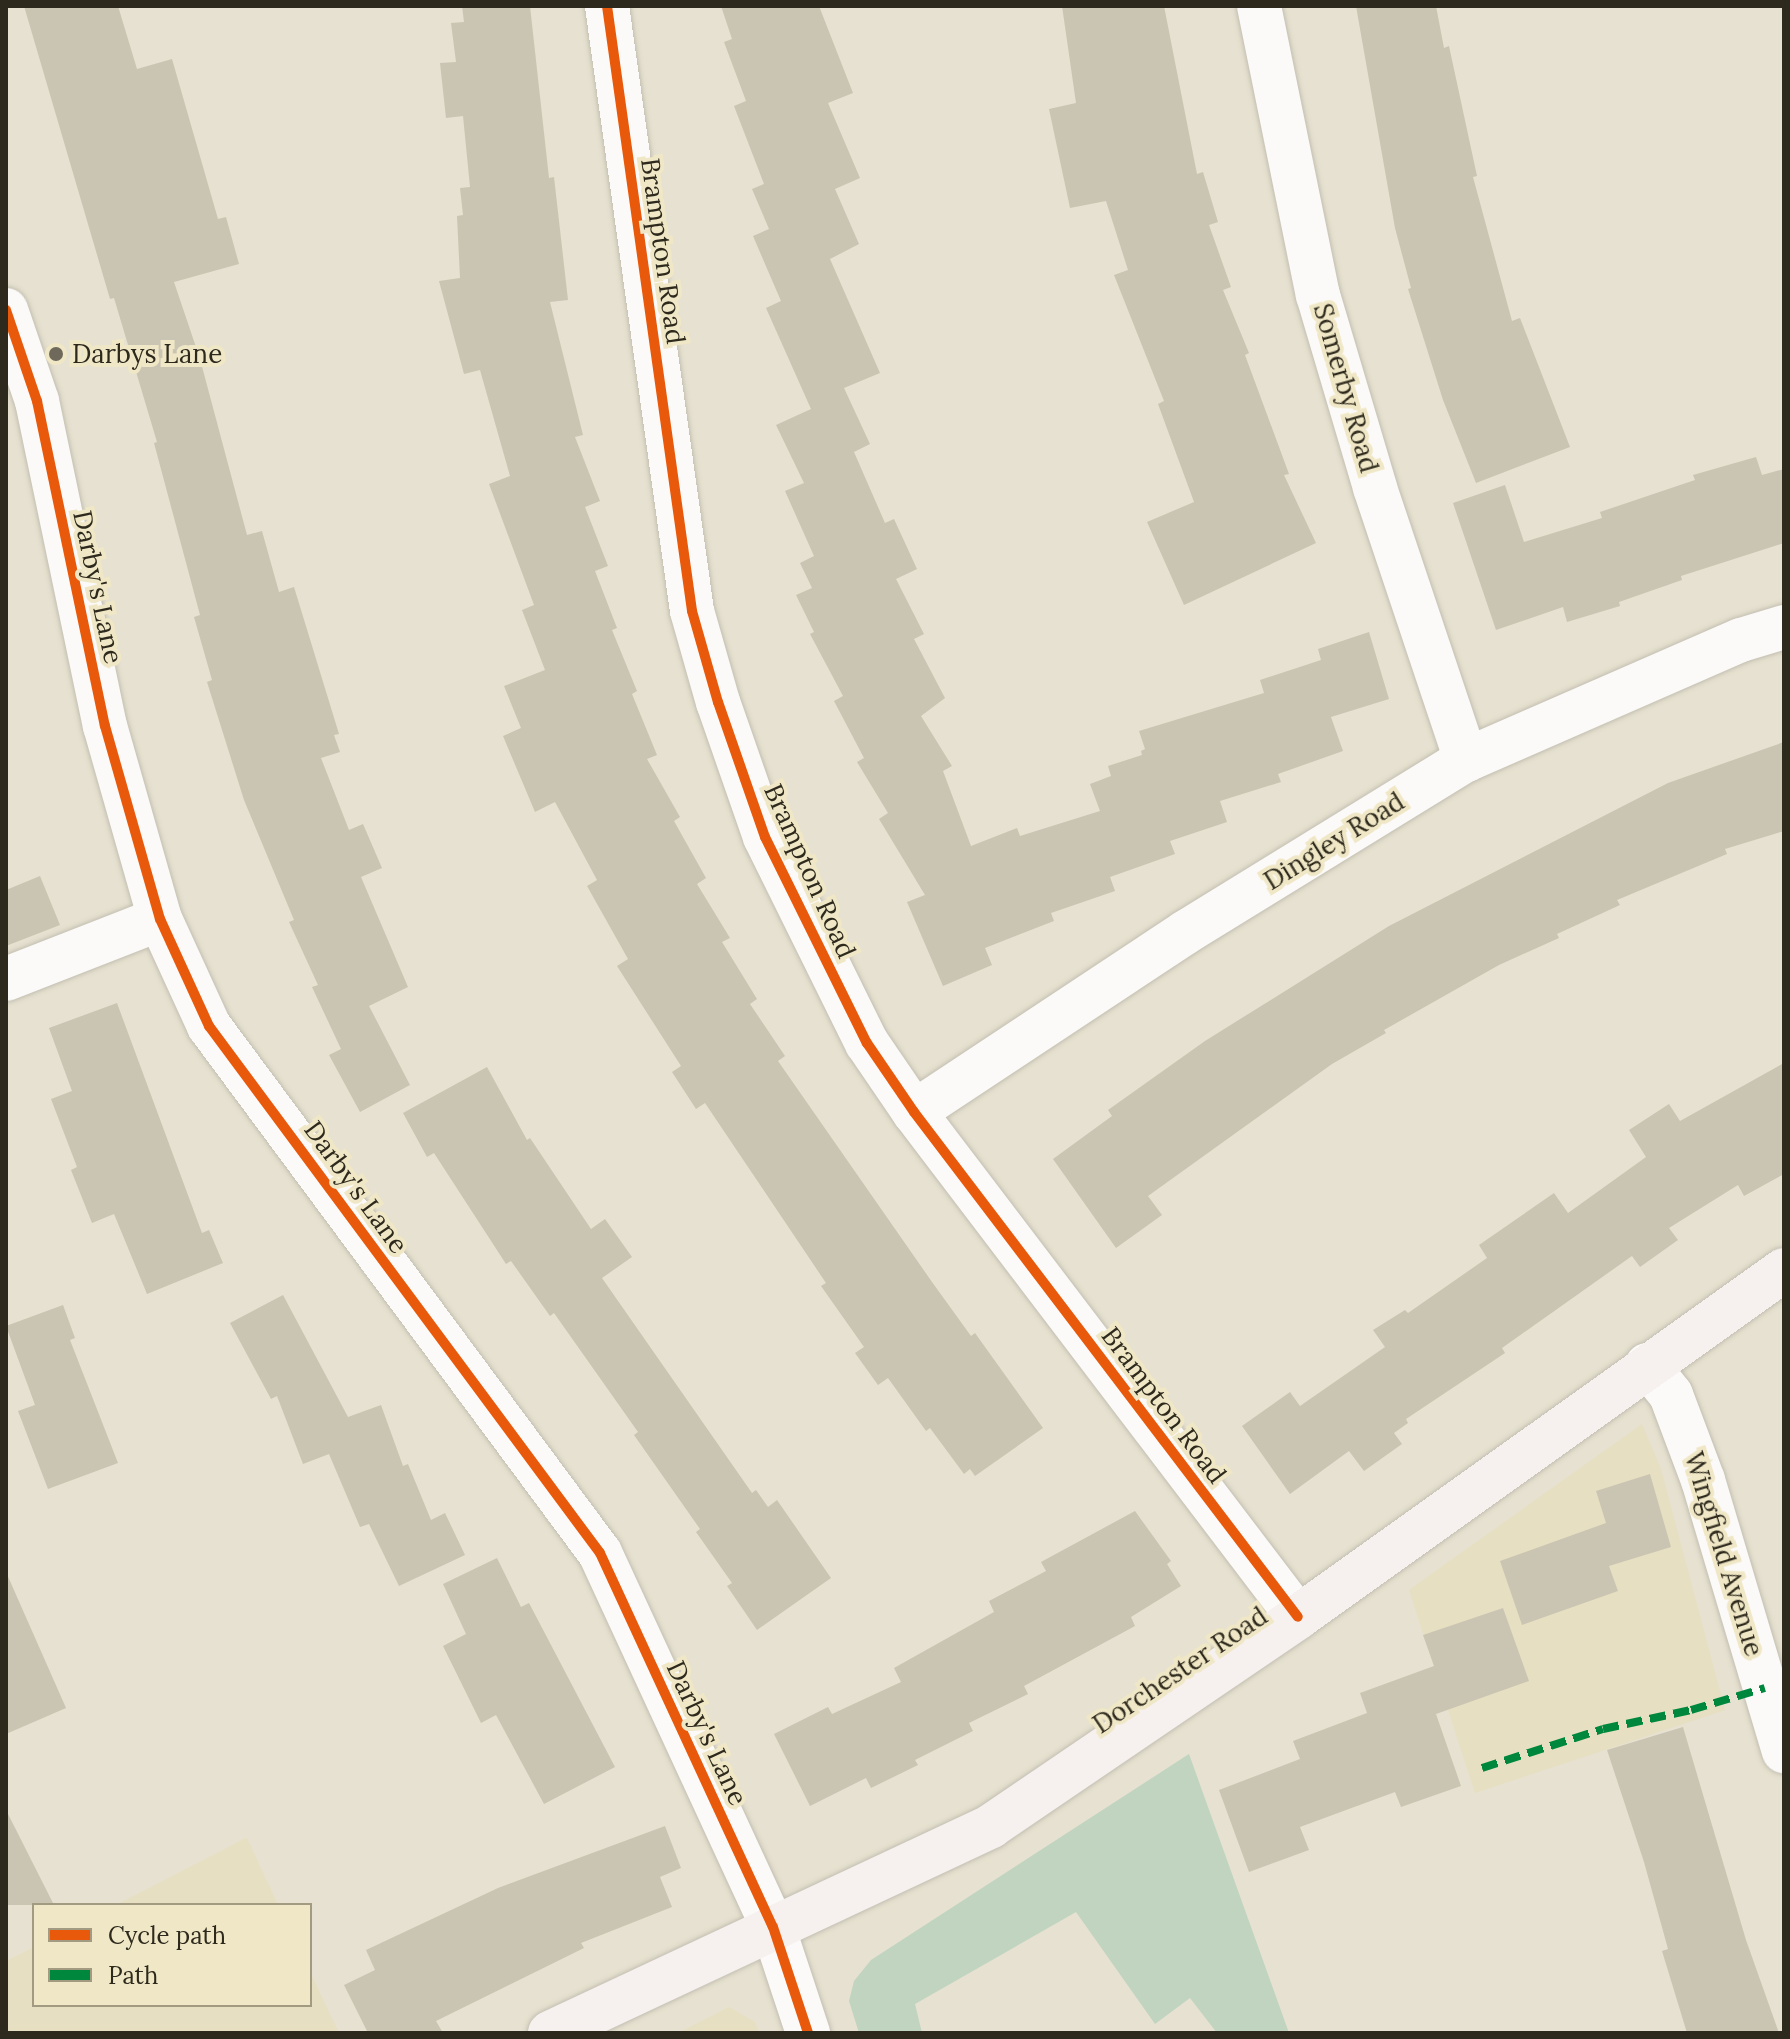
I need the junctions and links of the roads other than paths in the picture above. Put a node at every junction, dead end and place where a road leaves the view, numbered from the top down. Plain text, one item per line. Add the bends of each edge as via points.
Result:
1 (607, 6) edge
2 (1259, 6) edge
3 (6, 310) edge
4 (1784, 627) edge
5 (1466, 760) junction
6 (160, 919) junction
7 (6, 979) edge
8 (914, 1112) junction
9 (1784, 1270) edge
10 (1647, 1365) junction
11 (1298, 1617) junction
12 (1784, 1751) edge
13 (773, 1927) junction
14 (550, 2033) edge
15 (808, 2033) edge

1 - 8 street, Brampton Road via 697,626 765,837 867,1043
2 - 5 street, Somerby Road via 1318,295 1375,488
3 - 6 street, Darby's Lane via 37,401 105,726
4 - 5 street, Dingley Road via 1741,640
5 - 8 street, Dingley Road via 1186,932
6 - 7 street
6 - 13 street, Darby's Lane via 209,1026 600,1553
8 - 11 street, Brampton Road
9 - 10 street, Dorchester Road
10 - 11 street, Dorchester Road
10 - 12 street, Wingfield Avenue via 1671,1395 1703,1480
11 - 13 street, Dorchester Road via 991,1826
13 - 14 street, Dorchester Road
13 - 15 street, Darby's Lane

